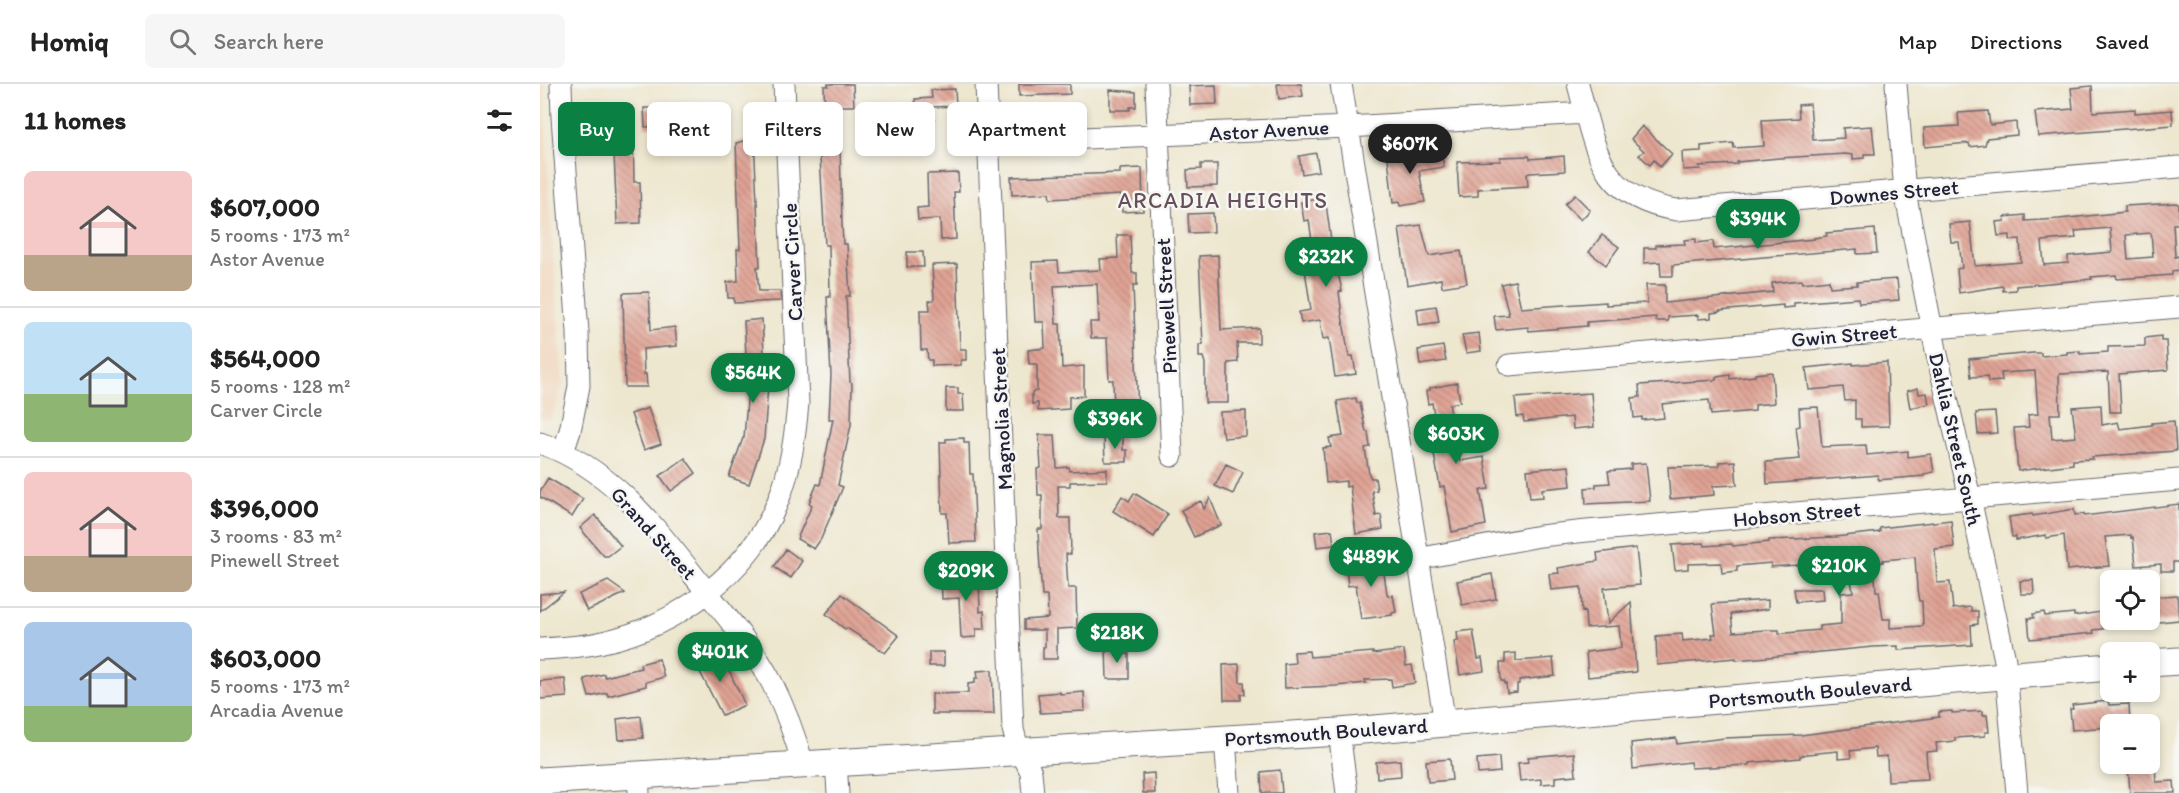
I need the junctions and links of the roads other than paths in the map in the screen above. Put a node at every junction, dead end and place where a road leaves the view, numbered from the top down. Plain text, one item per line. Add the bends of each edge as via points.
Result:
1 (561, 84) edge
2 (784, 84) edge
3 (986, 84) edge
4 (1156, 84) edge
5 (1341, 84) edge
6 (1578, 84) edge
7 (1896, 84) edge
8 (987, 102) edge
9 (1586, 113) junction
10 (1348, 127) junction
11 (1158, 135) junction
12 (1087, 138) edge
13 (989, 156) edge
14 (2179, 167) edge
15 (1905, 192) junction
16 (2179, 307) edge
17 (1931, 327) junction
18 (1509, 365) dead end
19 (540, 443) edge
20 (563, 452) junction
21 (1172, 456) dead end
22 (2179, 480) edge
23 (1970, 498) junction
24 (1417, 559) junction
25 (707, 592) junction
26 (540, 649) edge
27 (2179, 661) edge
28 (2160, 662) edge
29 (2100, 668) edge
30 (2007, 675) junction
31 (1444, 723) junction
32 (1339, 732) junction
33 (1225, 739) junction
34 (1022, 752) junction
35 (836, 762) junction
36 (803, 764) junction
37 (540, 781) edge
38 (638, 784) edge
39 (838, 793) edge
40 (1033, 793) edge
41 (1229, 793) edge
42 (1347, 793) edge
43 (2017, 793) edge

1 - 20 street via 579,386
2 - 25 street, Carver Circle via 798,403 795,441 778,502 767,524 743,557
3 - 8 street, Magnolia Street
4 - 11 street, Pinewell Street
5 - 10 street
6 - 9 street, Downes Street
7 - 15 street, Dahlia Street South
9 - 10 street, Astor Avenue
9 - 15 street, Downes Street via 1605,169 1630,195 1659,208 1686,210
10 - 11 street, Astor Avenue
10 - 24 street
11 - 12 street, Astor Avenue
11 - 21 street, Pinewell Street
13 - 34 street, Magnolia Street via 1013,729
14 - 15 street, Downes Street
15 - 17 street, Dahlia Street South
16 - 17 street, Gwin Street
17 - 18 street, Gwin Street
17 - 23 street, Dahlia Street South
19 - 20 street, Grand Street
20 - 25 street, Grand Street via 633,502
22 - 23 street, Hobson Street
23 - 24 street, Hobson Street via 1552,535
23 - 30 street, Dahlia Street South
24 - 31 street
25 - 26 street, Carver Circle via 661,622 633,633 575,647
25 - 36 street, Grand Street via 753,650 772,683
27 - 28 main road
29 - 30 main road, Portsmouth Boulevard
30 - 31 main road, Portsmouth Boulevard
30 - 43 street, Dahlia Street South
31 - 32 main road, Portsmouth Boulevard
32 - 33 main road, Portsmouth Boulevard
32 - 42 street
33 - 34 main road, Portsmouth Boulevard
33 - 41 street
34 - 35 main road, Portsmouth Boulevard
34 - 40 street, Magnolia Street via 1031,772
35 - 36 main road, Portsmouth Boulevard
35 - 39 street
36 - 38 main road, Portsmouth Boulevard
37 - 38 main road, Portsmouth Boulevard

